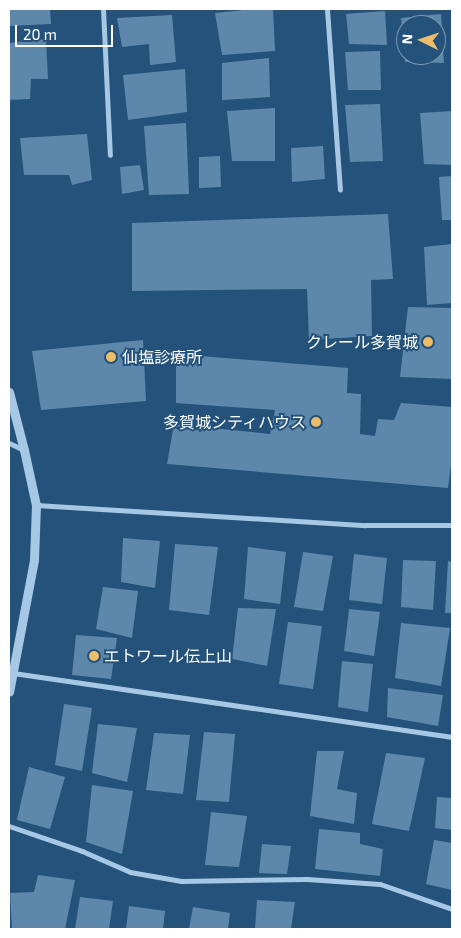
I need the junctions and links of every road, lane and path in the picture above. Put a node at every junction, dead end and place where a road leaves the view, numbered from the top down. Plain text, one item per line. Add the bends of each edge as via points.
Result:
1 (103, 9) edge
2 (327, 9) edge
3 (110, 155) dead end
4 (340, 190) dead end
5 (9, 392) edge
6 (9, 443) edge
7 (24, 450) junction
8 (36, 505) junction
9 (452, 525) edge
10 (13, 673) junction
11 (9, 692) edge
12 (452, 737) edge
13 (9, 826) edge
14 (452, 909) edge

1 - 3 street
2 - 4 street
5 - 7 street
6 - 7 street
7 - 8 street
8 - 9 street via 364,525
8 - 10 street via 34,560
10 - 11 street
10 - 12 street
13 - 14 street via 82,851 130,872 156,877 181,881 307,879 380,884

